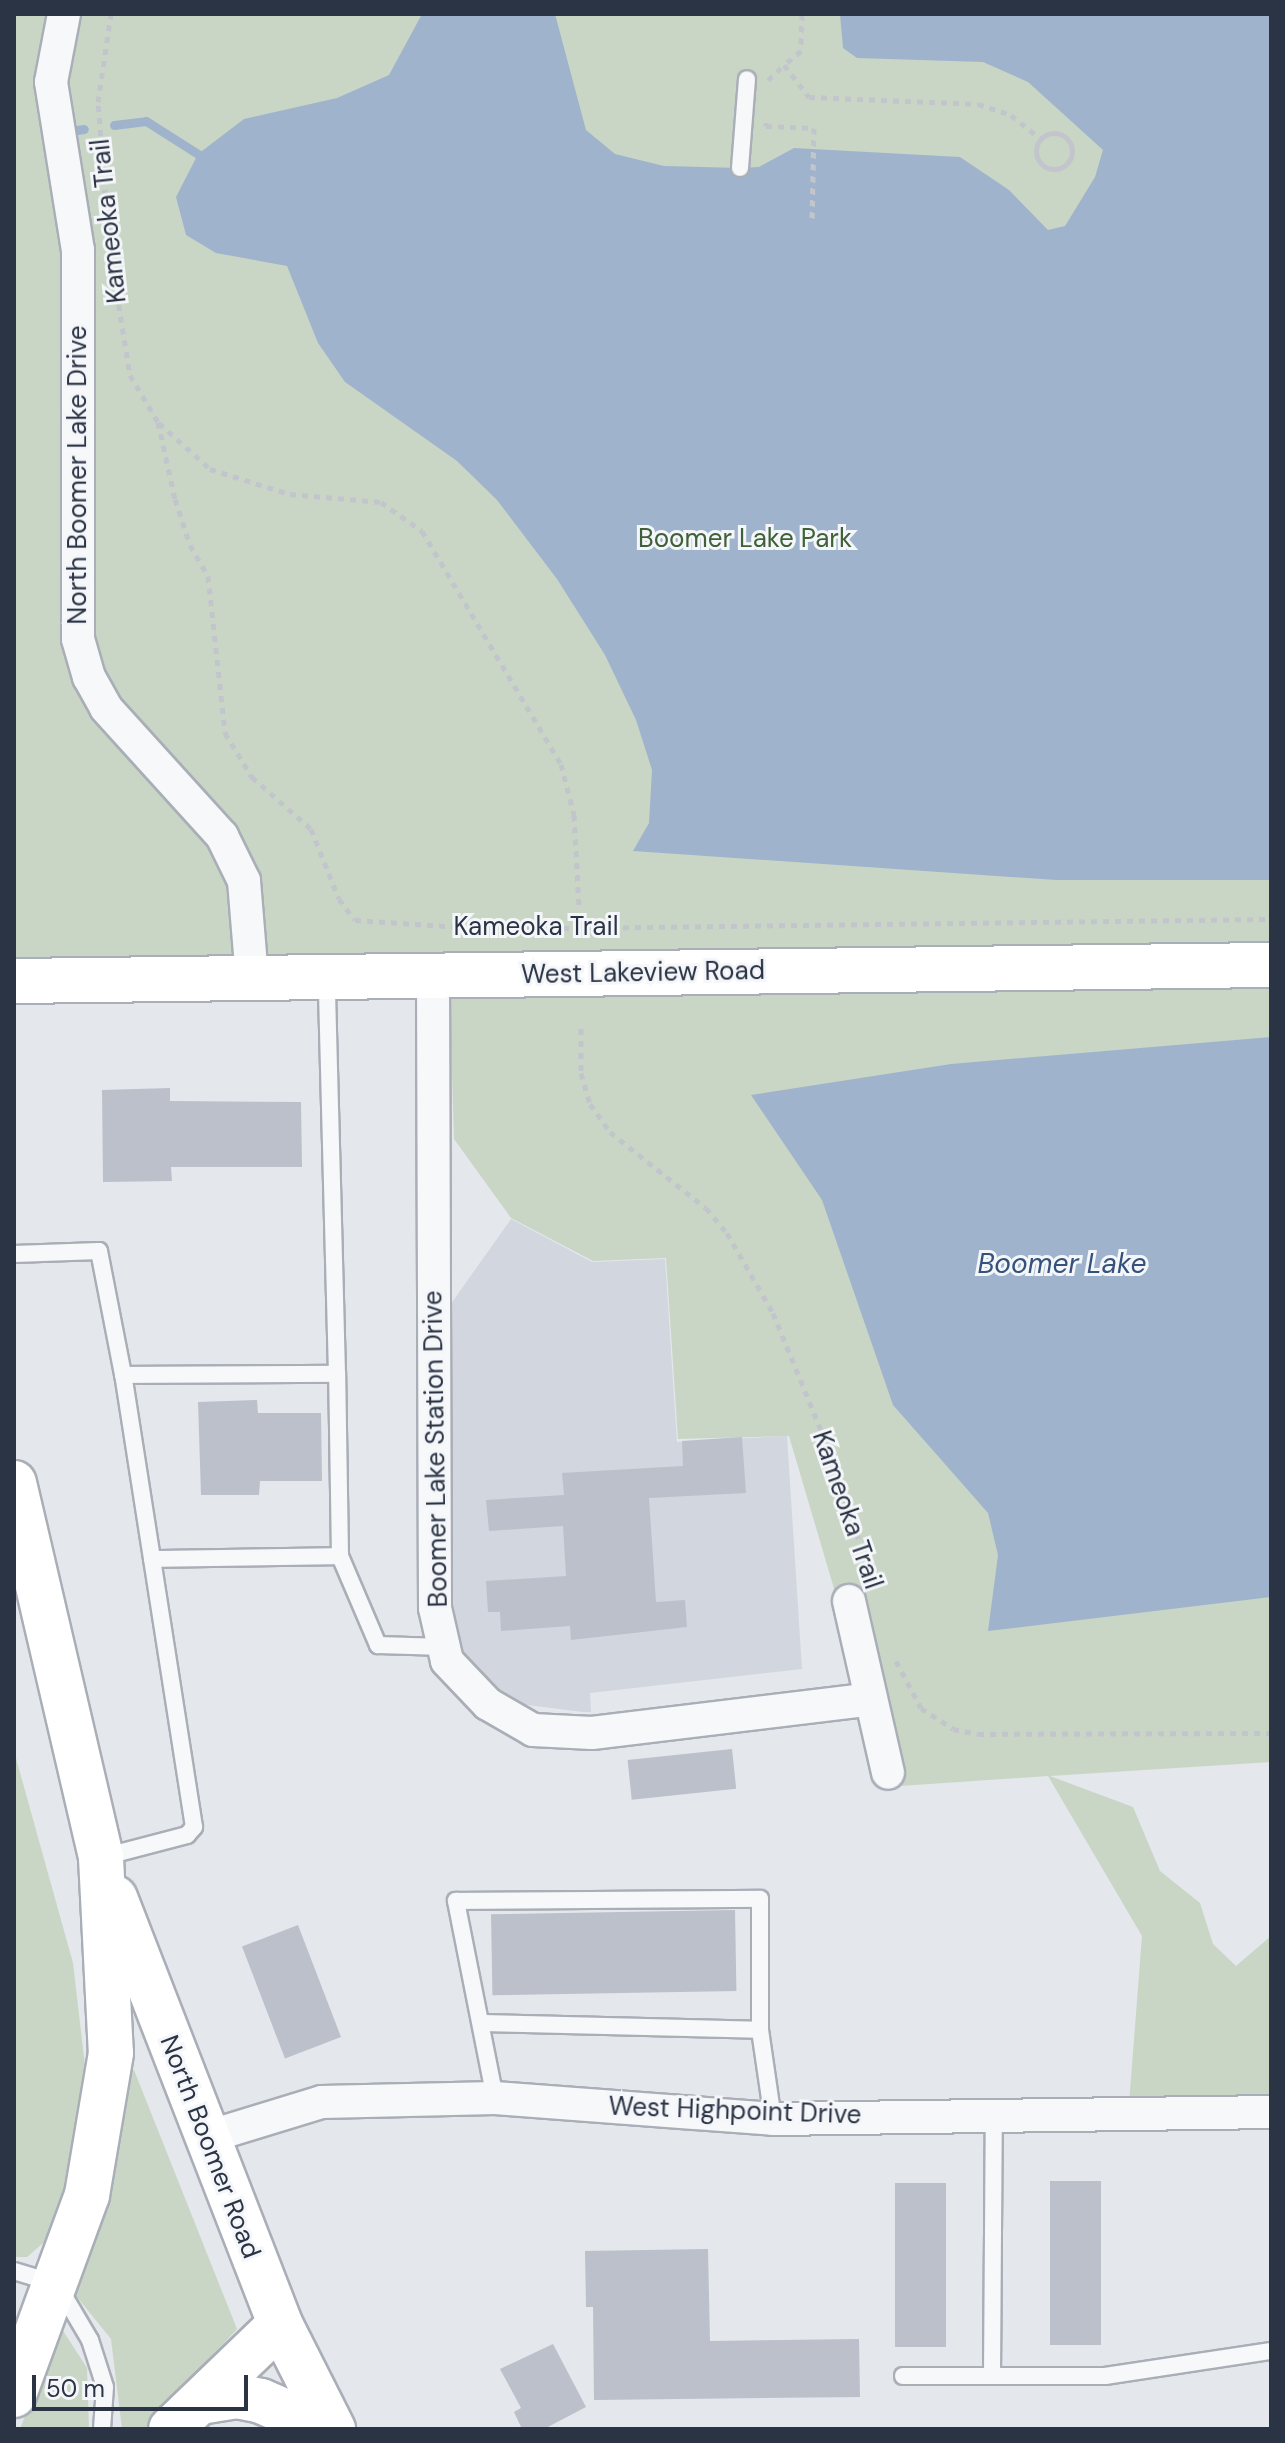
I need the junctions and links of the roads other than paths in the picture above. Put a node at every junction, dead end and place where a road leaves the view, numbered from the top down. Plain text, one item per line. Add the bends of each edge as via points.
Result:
1 (64, 14) edge
2 (747, 79) dead end
3 (740, 168) dead end
4 (1271, 965) edge
5 (433, 976) junction
6 (327, 977) junction
7 (252, 978) junction
8 (14, 981) edge
9 (14, 1254) edge
10 (337, 1374) junction
11 (123, 1375) junction
12 (14, 1483) edge
13 (340, 1556) junction
14 (152, 1559) junction
15 (864, 1600) road end
16 (444, 1647) junction
17 (871, 1699) junction
18 (888, 1773) dead end
19 (101, 1858) junction
20 (481, 2023) junction
21 (760, 2030) junction
22 (495, 2098) junction
23 (1271, 2112) edge
24 (994, 2116) junction
25 (773, 2119) junction
26 (204, 2138) junction
27 (14, 2271) edge
28 (57, 2284) junction
29 (280, 2324) junction
30 (1271, 2351) edge
31 (903, 2376) dead end
32 (992, 2376) junction
33 (14, 2395) edge
34 (185, 2416) edge
35 (102, 2429) edge
36 (326, 2429) edge
37 (333, 2429) edge

1 - 7 street, North Boomer Lake Drive via 51,82 78,250 78,639 89,677 106,708 222,836 244,881
2 - 3 lane
4 - 5 main road, West Lakeview Road
5 - 6 main road, West Lakeview Road
5 - 16 street, Boomer Lake Station Drive via 435,1608
6 - 7 main road, West Lakeview Road
6 - 10 lane
7 - 8 main road, West Lakeview Road
9 - 11 lane via 99,1251
10 - 11 lane
10 - 13 lane
11 - 14 lane
12 - 19 main road
13 - 14 lane
13 - 16 lane via 378,1645
14 - 19 lane via 194,1827 187,1835
15 - 17 street
16 - 17 street, Boomer Lake Station Drive via 447,1661 488,1704 533,1730 592,1733
17 - 18 street
19 - 26 main road, North Boomer Road
19 - 28 main road via 111,2053 87,2195
20 - 21 lane
20 - 21 lane via 456,1901 760,1899
20 - 22 lane
21 - 25 lane
22 - 25 street, West Highpoint Drive
22 - 26 street, West Highpoint Drive via 322,2102
23 - 24 street, West Highpoint Drive
24 - 25 street, West Highpoint Drive
24 - 32 lane
26 - 29 main road, North Boomer Road
27 - 28 lane
28 - 33 main road
28 - 35 lane via 99,2361 105,2387
29 - 34 main road
29 - 37 main road, North Boomer Road
30 - 32 lane via 1105,2376
31 - 32 lane
34 - 36 main road via 236,2396

